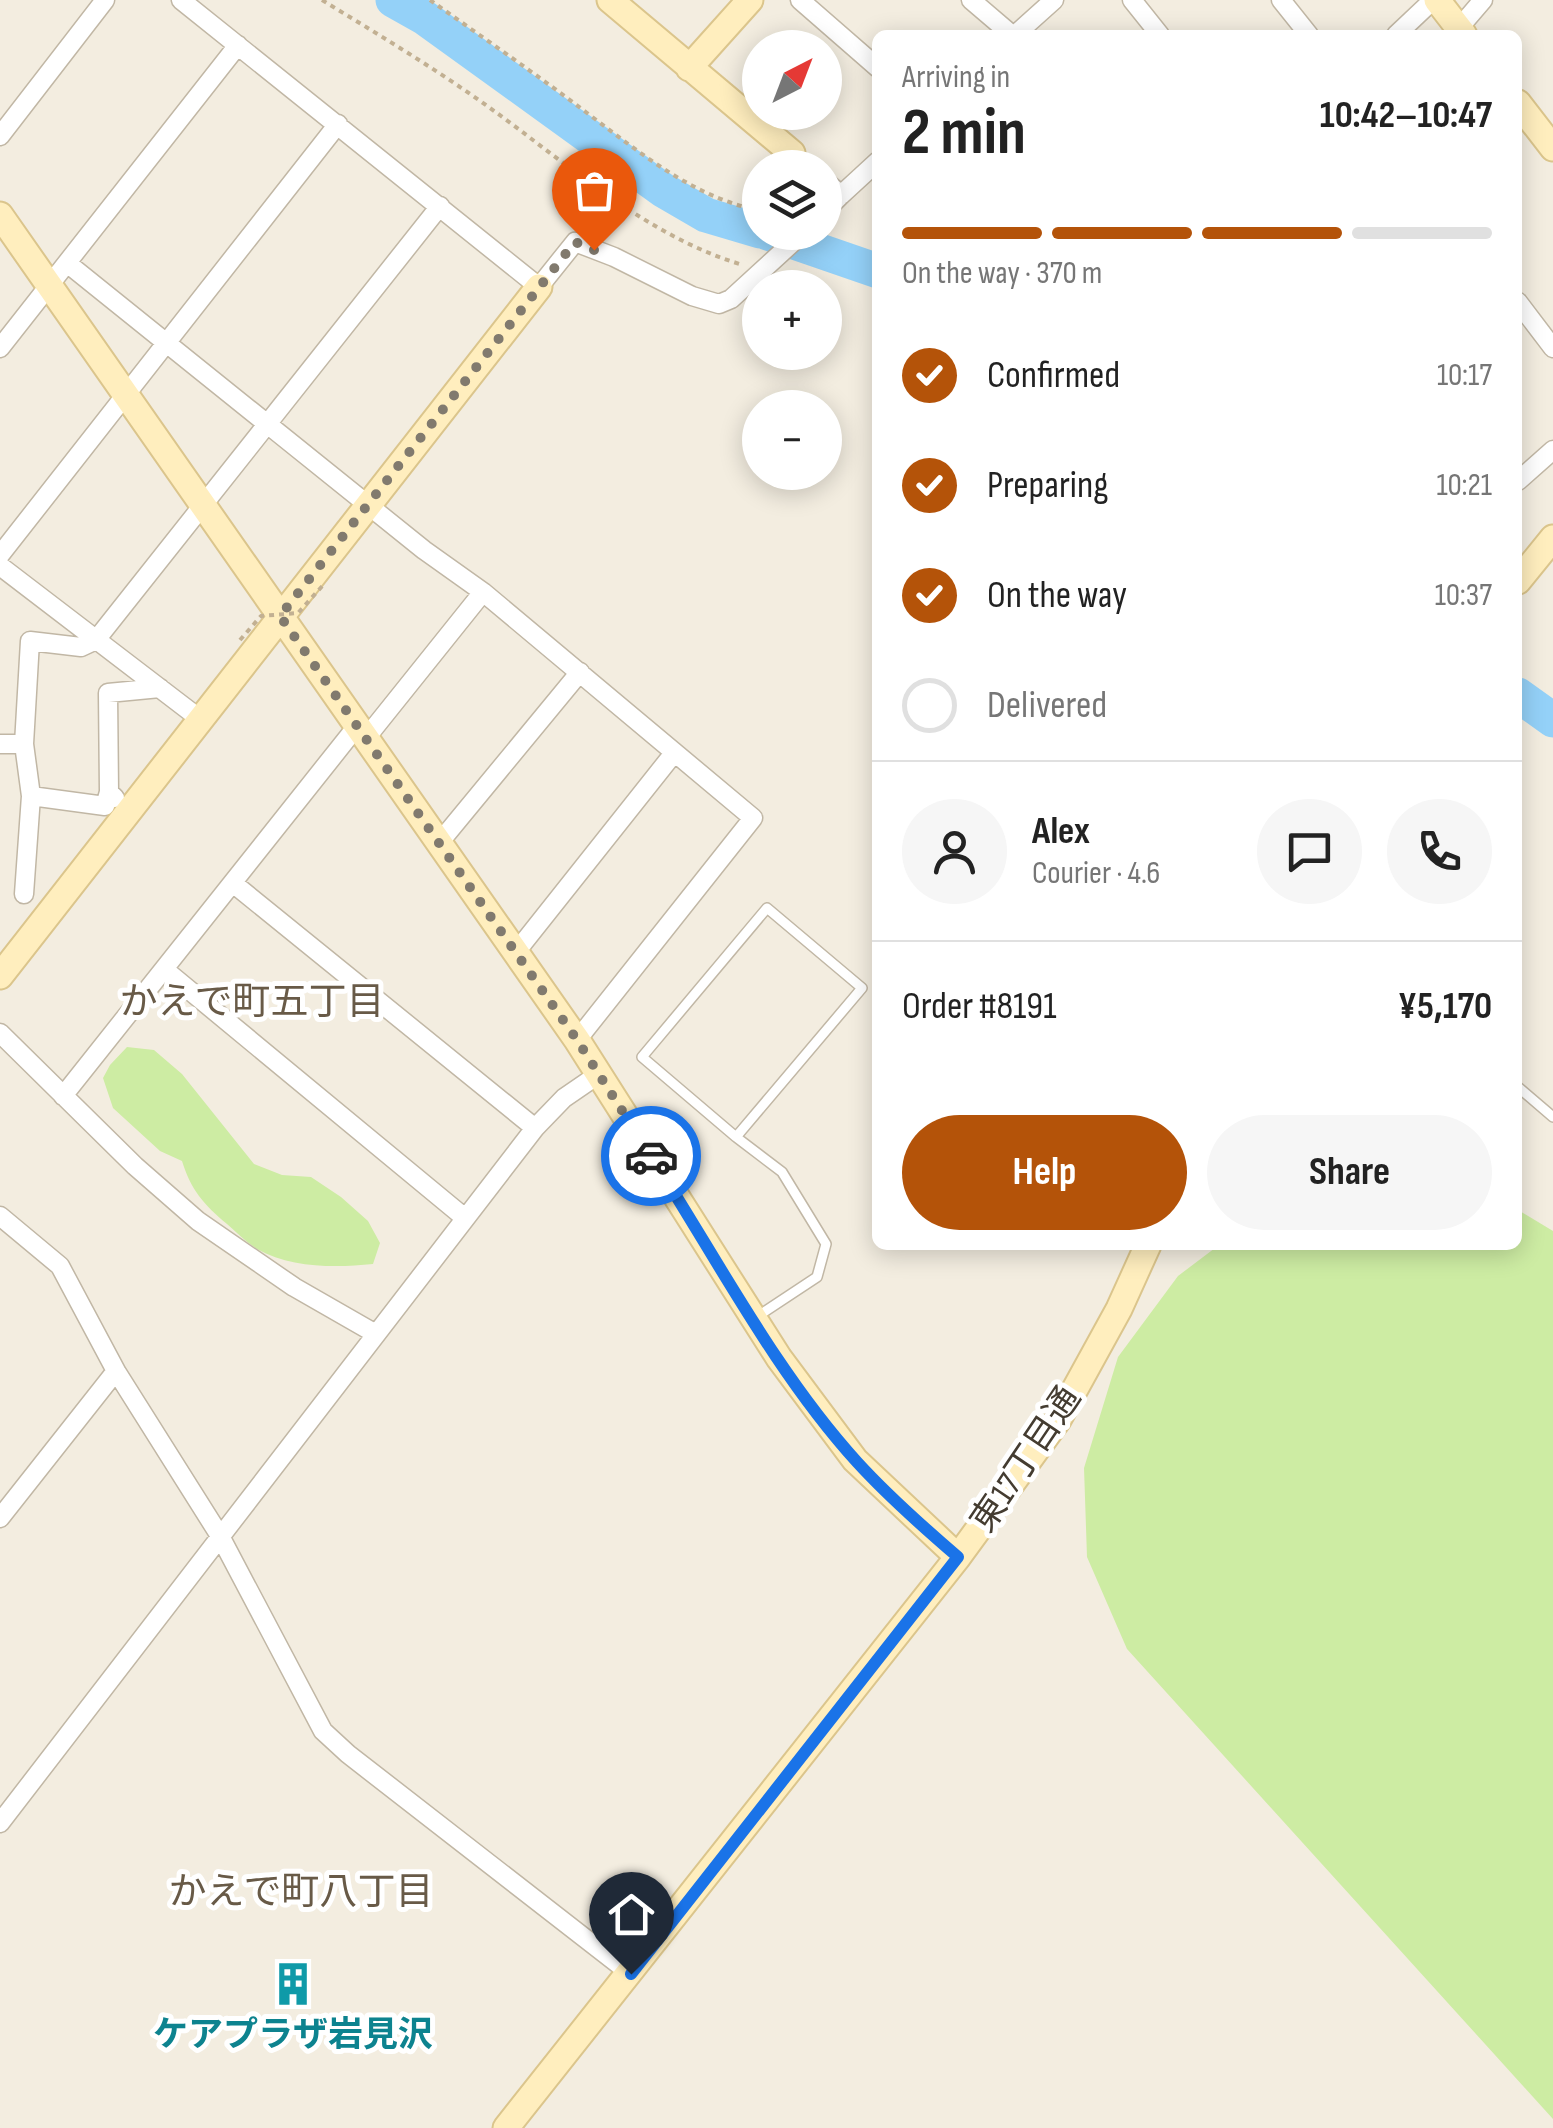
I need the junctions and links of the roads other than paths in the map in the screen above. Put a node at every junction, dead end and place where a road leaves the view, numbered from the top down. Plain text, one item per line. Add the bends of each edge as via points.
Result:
1 (105, 0) edge
2 (181, 0) edge
3 (610, 0) edge
4 (750, 0) edge
5 (800, 0) edge
6 (971, 0) edge
7 (1054, 0) edge
8 (1132, 0) edge
9 (1281, 0) edge
10 (1435, 0) edge
11 (1484, 0) edge
12 (1008, 30) edge
13 (1020, 30) edge
14 (1156, 30) edge
15 (1305, 30) edge
16 (1402, 30) edge
17 (1460, 30) edge
18 (1462, 30) edge
19 (238, 45) junction
20 (872, 63) edge
21 (689, 68) junction
22 (1522, 107) edge
23 (338, 124) junction
24 (1548, 130) edge
25 (0, 136) edge
26 (788, 150) edge
27 (872, 167) edge
28 (842, 194) edge
29 (440, 206) junction
30 (0, 215) edge
31 (784, 250) edge
32 (68, 263) junction
33 (48, 285) junction
34 (540, 287) junction
35 (1522, 307) edge
36 (169, 342) junction
37 (0, 348) edge
38 (1553, 348) edge
39 (126, 396) junction
40 (269, 425) junction
41 (1553, 450) edge
42 (1522, 477) edge
43 (368, 505) junction
44 (203, 506) junction
45 (1553, 538) edge
46 (0, 555) edge
47 (0, 566) edge
48 (1522, 576) edge
49 (483, 592) junction
50 (280, 616) junction
51 (96, 640) junction
52 (580, 672) junction
53 (160, 688) junction
54 (200, 718) junction
55 (362, 732) junction
56 (0, 744) edge
57 (24, 744) junction
58 (674, 752) junction
59 (109, 792) junction
60 (31, 796) junction
61 (128, 812) junction
62 (439, 843) junction
63 (234, 884) junction
64 (24, 894) dead end
65 (516, 952) junction
66 (164, 970) junction
67 (0, 976) edge
68 (0, 1033) edge
69 (577, 1040) junction
70 (599, 1074) junction
71 (1522, 1090) edge
72 (63, 1096) junction
73 (1553, 1116) edge
74 (535, 1128) junction
75 (736, 1137) junction
76 (0, 1216) edge
77 (465, 1218) junction
78 (1146, 1250) edge
79 (754, 1318) junction
80 (376, 1334) junction
81 (116, 1371) junction
82 (0, 1518) edge
83 (220, 1536) junction
84 (958, 1557) junction
85 (1, 1821) edge
86 (631, 1974) junction
87 (506, 2128) edge

1 - 25 street
2 - 19 street
3 - 21 street
4 - 21 street
5 - 20 street
6 - 12 street
7 - 13 street
8 - 14 street
9 - 15 street
10 - 16 street
10 - 17 street
11 - 18 street
19 - 23 street
19 - 32 street
21 - 26 street
22 - 24 street
23 - 29 street
23 - 36 street
27 - 28 street
29 - 34 street
29 - 40 street
30 - 33 street
31 - 34 street via 720,304 575,242
32 - 33 street
32 - 36 street
33 - 37 street
33 - 39 street
34 - 43 street
35 - 38 street
36 - 39 street
36 - 40 street
39 - 44 street
39 - 46 street
40 - 43 street
40 - 44 street
41 - 42 street
43 - 49 street
43 - 50 street
44 - 50 street
44 - 51 street
45 - 48 street
47 - 51 street
49 - 52 street
49 - 55 street
50 - 54 street
50 - 55 street
51 - 53 street
51 - 57 street via 80,647 30,641
52 - 58 street
52 - 62 street
53 - 54 street
53 - 59 street via 108,693
54 - 61 street
55 - 62 street
55 - 63 street
56 - 57 street
57 - 60 street
58 - 65 street
58 - 69 street via 753,818
59 - 60 street via 105,806
59 - 61 street
60 - 64 street
61 - 67 street
62 - 65 street
63 - 66 street
63 - 74 street
65 - 69 street
66 - 72 street
66 - 77 street
68 - 72 street
69 - 70 street
70 - 74 street
70 - 79 street
71 - 73 lane
72 - 80 street via 198,1221
74 - 77 street
75 - 75 lane via 862,988 768,908 642,1057
75 - 79 lane via 782,1172 826,1244 816,1277
76 - 81 street via 60,1266
77 - 80 street
78 - 84 street, 東17丁目通 via 1058,1420
79 - 84 street via 855,1460
80 - 83 street
81 - 82 street
81 - 83 street
83 - 85 street
83 - 86 street via 323,1731
84 - 86 street, 東17丁目通
86 - 87 street, 東17丁目通

